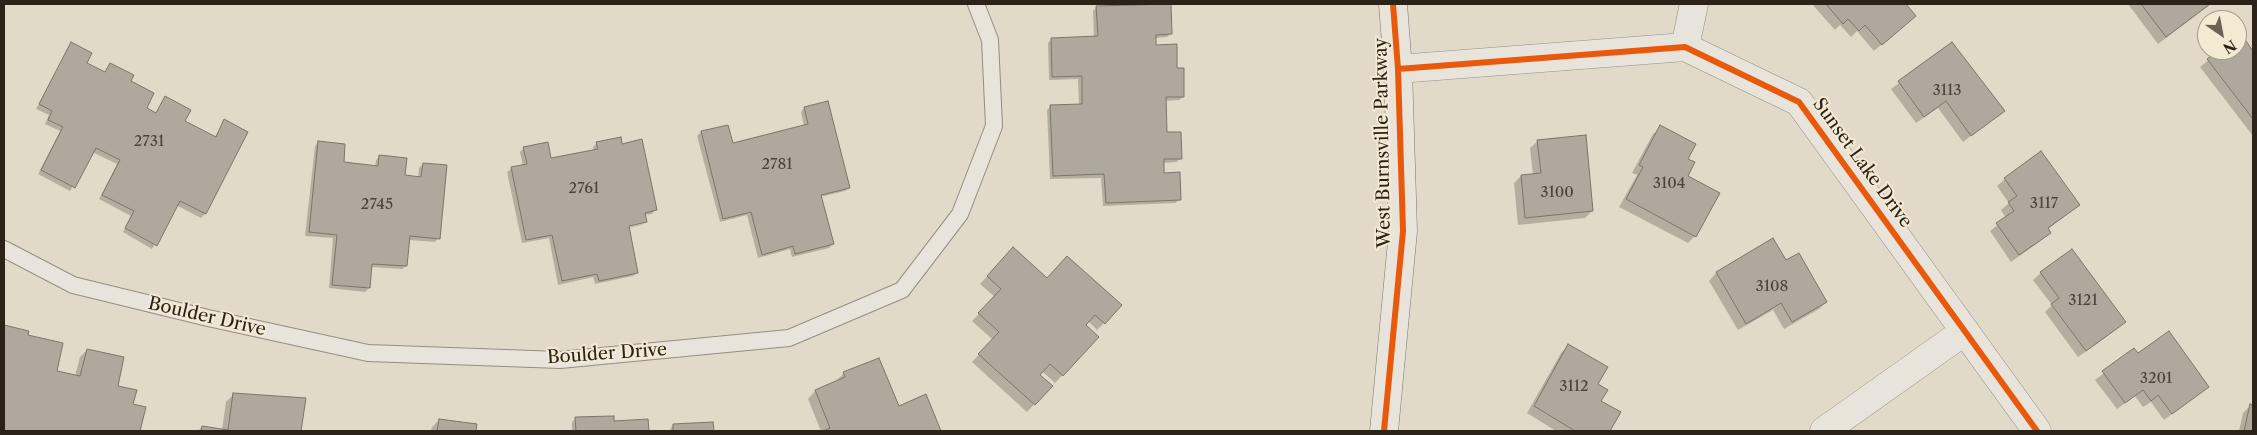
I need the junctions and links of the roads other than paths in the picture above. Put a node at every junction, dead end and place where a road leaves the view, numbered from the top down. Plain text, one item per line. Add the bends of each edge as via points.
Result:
1 (976, 4) edge
2 (1393, 4) edge
3 (1694, 4) edge
4 (1685, 48) junction
5 (1398, 69) junction
6 (4, 250) edge
7 (1965, 331) junction
8 (1384, 431) edge
9 (1824, 431) edge
10 (2037, 431) edge

1 - 6 lane, Boulder Drive via 990,40 994,126 960,214 902,290 789,338 560,360 368,353 73,285
2 - 5 street, West Burnsville Parkway
3 - 4 street
4 - 5 street, Sunset Lake Drive
4 - 7 street, Sunset Lake Drive via 1799,102
5 - 8 street, West Burnsville Parkway via 1403,231
7 - 9 street
7 - 10 street, Sunset Lake Drive

